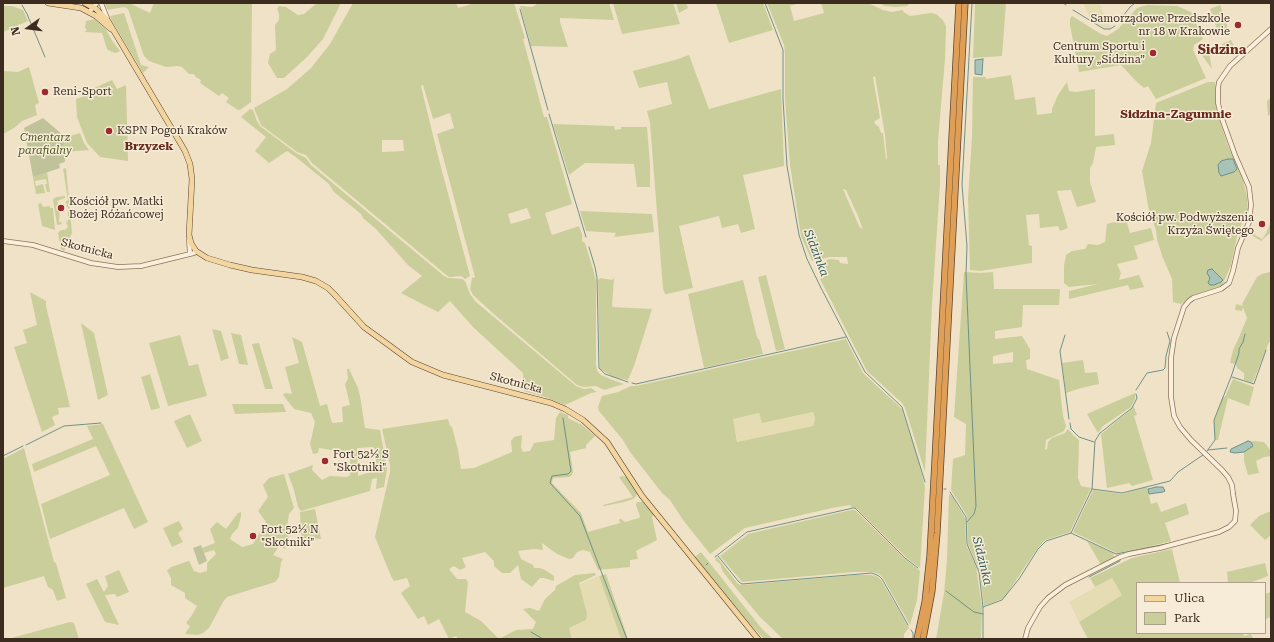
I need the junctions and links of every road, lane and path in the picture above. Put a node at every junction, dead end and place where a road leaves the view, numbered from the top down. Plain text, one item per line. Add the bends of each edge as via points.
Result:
1 (48, 3) edge
2 (101, 3) edge
3 (959, 3) edge
4 (965, 3) edge
5 (91, 6) edge
6 (108, 21) junction
7 (1271, 29) edge
8 (113, 31) junction
9 (3, 241) edge
10 (192, 251) junction
11 (758, 639) edge
12 (917, 639) edge
13 (923, 639) edge
14 (1025, 639) edge

1 - 5 main road
2 - 6 street
3 - 12 highway via 930,555 925,602
4 - 13 highway via 936,556 931,604
5 - 6 main road
5 - 8 main road
6 - 8 main road
7 - 14 street via 1230,66 1218,88 1221,116 1248,187 1251,205 1249,222 1228,283 1221,289 1193,298 1184,306 1174,338 1172,358 1171,397 1174,416 1191,440 1228,477 1234,494 1235,521 1230,527 1218,532 1120,557 1065,585 1040,607
8 - 10 main road via 187,156 192,179
9 - 10 street, Skotnicka via 33,245 96,264 118,267 141,266
10 - 11 main road, Skotnicka via 230,265 302,277 322,284 364,328 412,362 443,375 551,403 583,420 607,442 642,496

